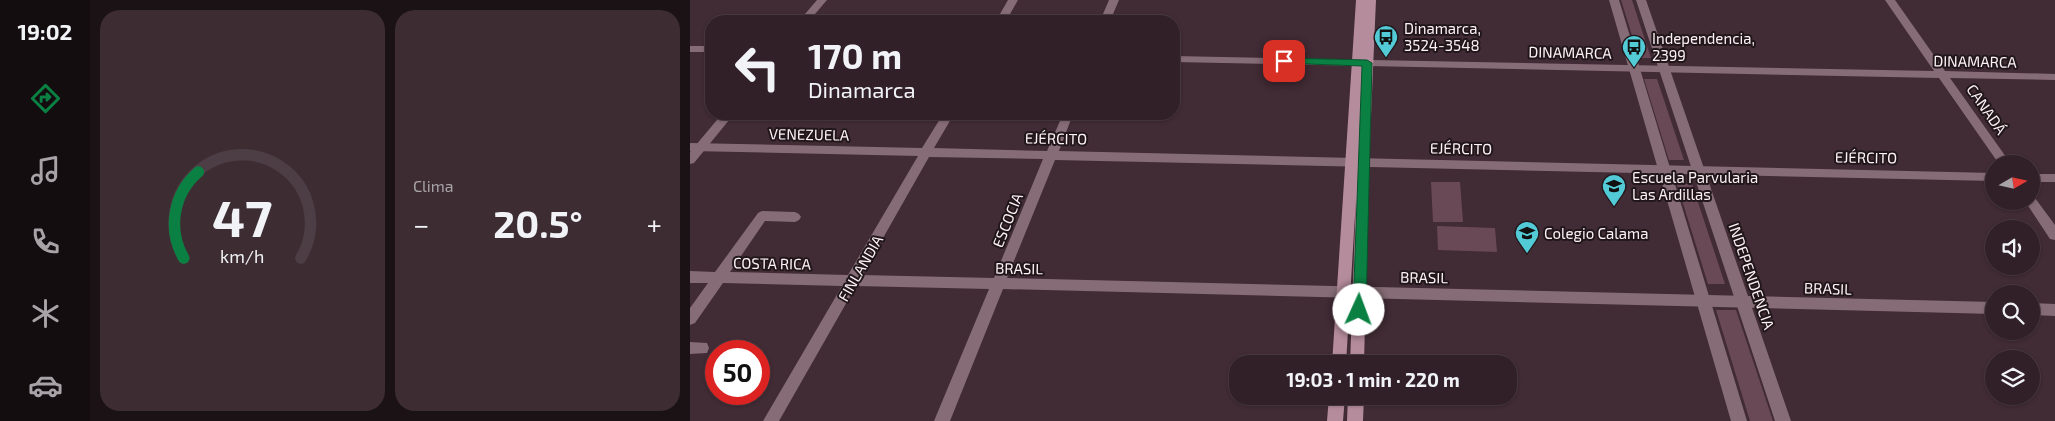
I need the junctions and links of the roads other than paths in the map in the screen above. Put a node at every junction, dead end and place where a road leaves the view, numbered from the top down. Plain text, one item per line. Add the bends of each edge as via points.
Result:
1 (822, 0) edge
2 (1013, 0) edge
3 (1114, 0) edge
4 (1360, 0) edge
5 (1370, 0) edge
6 (1614, 0) edge
7 (1641, 0) edge
8 (1890, 0) edge
9 (809, 15) edge
10 (1004, 15) edge
11 (1108, 15) edge
12 (690, 49) edge
13 (705, 49) edge
14 (1180, 59) edge
15 (1362, 63) junction
16 (1634, 69) junction
17 (1664, 69) junction
18 (1943, 75) junction
19 (2055, 77) edge
20 (722, 120) edge
21 (945, 120) edge
22 (1065, 120) edge
23 (695, 147) edge
24 (927, 151) junction
25 (1051, 154) junction
26 (1999, 155) edge
27 (690, 160) edge
28 (1358, 162) junction
29 (1664, 169) junction
30 (1698, 170) junction
31 (1985, 177) edge
32 (2040, 178) edge
33 (2055, 178) edge
34 (2037, 210) edge
35 (795, 217) dead end
36 (2055, 235) edge
37 (690, 277) edge
38 (720, 278) junction
39 (853, 281) junction
40 (998, 284) junction
41 (1343, 291) junction
42 (1360, 292) junction
43 (1703, 301) junction
44 (1743, 302) junction
45 (1985, 308) edge
46 (2040, 309) edge
47 (2055, 310) edge
48 (690, 319) edge
49 (1339, 355) edge
50 (1357, 355) edge
51 (1336, 405) edge
52 (1356, 405) edge
53 (770, 421) edge
54 (942, 421) edge
55 (1335, 421) edge
56 (1355, 421) edge
57 (1739, 421) edge
58 (1783, 421) edge

1 - 9 street
2 - 10 street
3 - 11 street
4 - 15 main road
5 - 15 main road
6 - 16 street
7 - 17 street, INDEPENDENCIA
8 - 18 street, CANADÁ
12 - 13 street
14 - 15 street, DINAMARCA
15 - 16 street, DINAMARCA
15 - 28 main road
16 - 17 street, DINAMARCA
16 - 29 street
17 - 18 street, DINAMARCA
17 - 30 street, INDEPENDENCIA
18 - 19 street, DINAMARCA
18 - 26 street, CANADÁ
20 - 23 street
21 - 24 street, FINLANDIA
22 - 25 street, ESCOCIA
23 - 24 street, VENEZUELA
23 - 27 street
24 - 25 street, EJÉRCITO
24 - 39 street, FINLANDIA
25 - 28 street, EJÉRCITO
25 - 40 street, ESCOCIA
28 - 29 street, EJÉRCITO
28 - 41 main road
28 - 42 main road
29 - 30 street, EJÉRCITO
29 - 43 street
30 - 31 street, EJÉRCITO
30 - 44 street, INDEPENDENCIA
32 - 33 street
34 - 36 street
35 - 38 street via 762,216
37 - 38 street, COSTA RICA
38 - 39 street, COSTA RICA
38 - 48 street
39 - 40 street, BRASIL
39 - 53 street, FINLANDIA
40 - 41 street, BRASIL
40 - 54 street, ESCOCIA
41 - 42 street, BRASIL
41 - 49 main road
42 - 43 street, BRASIL
42 - 50 main road
43 - 44 street, BRASIL
43 - 57 street
44 - 45 street, BRASIL
44 - 58 street, INDEPENDENCIA
46 - 47 street
51 - 55 main road
52 - 56 main road

